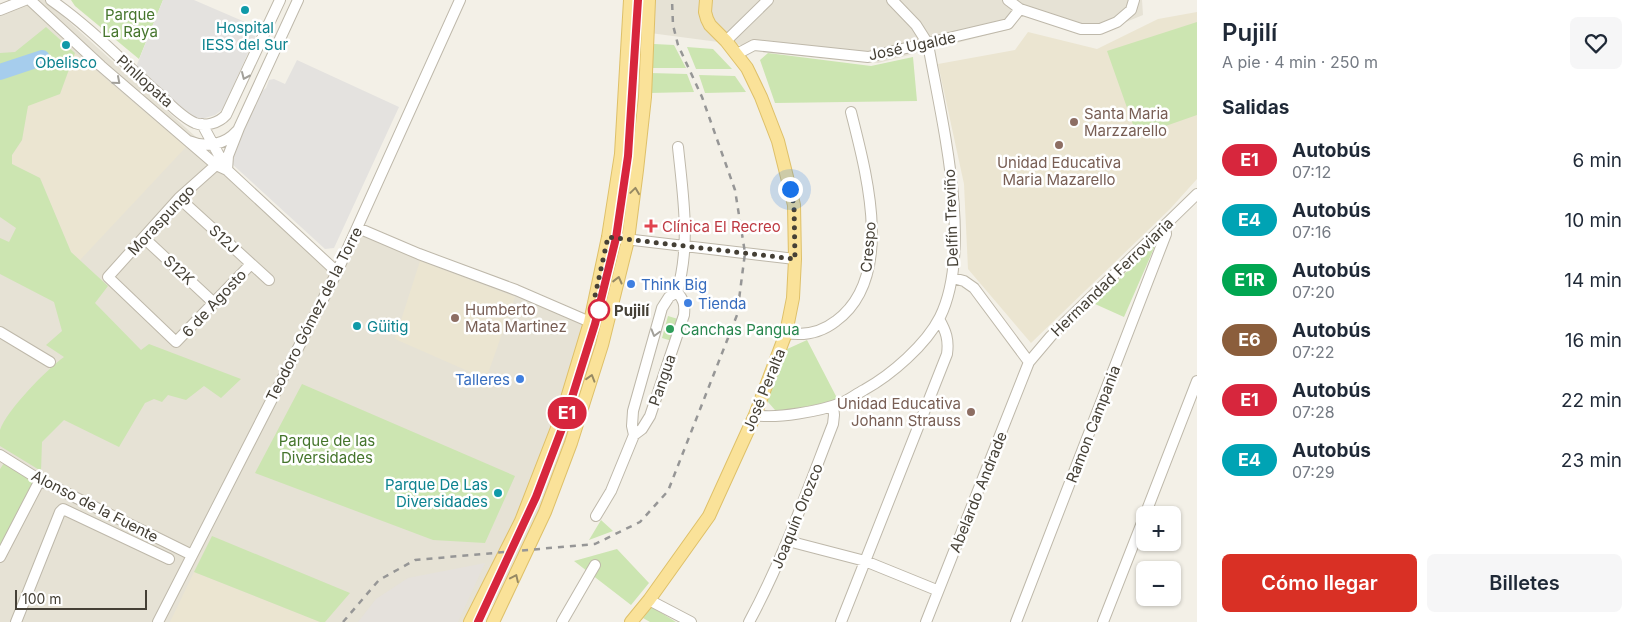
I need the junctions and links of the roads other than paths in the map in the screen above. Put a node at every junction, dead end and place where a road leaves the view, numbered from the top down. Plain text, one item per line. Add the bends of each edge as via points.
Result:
1 (30, 0) edge
2 (51, 0) edge
3 (64, 0) edge
4 (280, 0) edge
5 (298, 0) edge
6 (460, 0) edge
7 (630, 0) edge
8 (649, 0) edge
9 (706, 0) edge
10 (768, 0) edge
11 (892, 0) edge
12 (1008, 0) edge
13 (1134, 0) edge
14 (20, 1) edge
15 (1020, 9) junction
16 (0, 10) edge
17 (74, 16) junction
18 (726, 41) junction
19 (928, 44) junction
20 (737, 54) junction
21 (851, 112) dead end
22 (202, 124) junction
23 (239, 128) junction
24 (182, 137) junction
25 (213, 145) junction
26 (678, 147) dead end
27 (216, 165) junction
28 (227, 170) junction
29 (1197, 194) edge
30 (179, 198) junction
31 (1165, 225) junction
32 (358, 228) junction
33 (608, 237) junction
34 (144, 238) junction
35 (628, 240) junction
36 (686, 246) junction
37 (795, 259) junction
38 (251, 264) junction
39 (337, 272) junction
40 (953, 278) junction
41 (269, 280) dead end
42 (677, 292) junction
43 (214, 303) junction
44 (939, 319) junction
45 (590, 322) junction
46 (0, 332) edge
47 (786, 332) junction
48 (176, 342) joint
49 (50, 362) dead end
50 (1029, 362) junction
51 (1197, 381) edge
52 (833, 406) junction
53 (755, 415) junction
54 (634, 435) junction
55 (0, 455) edge
56 (40, 480) junction
57 (1148, 506) edge
58 (596, 516) dead end
59 (1136, 538) edge
60 (788, 541) junction
61 (192, 555) junction
62 (0, 557) edge
63 (169, 559) dead end
64 (865, 561) junction
65 (595, 565) dead end
66 (934, 589) dead end
67 (649, 600) junction
68 (16, 622) edge
69 (158, 622) edge
70 (470, 622) edge
71 (493, 622) edge
72 (562, 622) edge
73 (631, 622) edge
74 (691, 622) edge
75 (749, 622) edge
76 (841, 622) edge
77 (926, 622) edge
78 (1016, 622) edge
79 (1103, 622) edge

1 -> 24 street, Pinllopata
2 - 17 street, Pinllopata
3 - 17 street
4 -> 22 street via 230,110 224,118
5 - 23 street
6 - 32 street, Teodoro Gómez de la Torre
7 - 33 main road via 621,154
35 -> 8 main road via 638,170
9 - 18 main road, José Peralta via 707,19
10 - 18 street
11 - 19 street, Delfín Treviño via 916,25
12 - 15 street
13 - 15 street via 1131,10 1117,22 1100,29 1080,29
14 - 16 street
15 - 19 street, José Ugalde via 1008,24
17 - 22 street, Pinllopata via 187,118
18 - 20 main road, José Peralta
19 - 20 street, José Ugalde via 868,57 754,45
19 - 40 street, Delfín Treviño via 952,182
20 - 37 main road, José Peralta via 761,97 778,141 794,205
21 - 47 street, Crespo via 870,200 868,272 859,295 843,316 811,333 798,335
22 - 25 street, Pinllopata
23 - 25 street via 228,139
23 - 28 street via 228,156
24 - 25 street, Pinllopata
24 - 27 street, Pinllopata
25 - 28 street, Pinllopata
26 - 36 street, Pangua
27 - 28 street, Pinllopata
27 - 30 street, Moraspungo
28 - 39 street, Pinllopata
29 - 31 street, Hermandad Ferroviaria
30 - 34 street, Moraspungo
30 - 38 street, S12J
31 - 50 street, Hermandad Ferroviaria via 1050,336
31 - 78 street, Ramon Campania via 1166,234
32 - 39 street, Teodoro Gómez de la Torre
32 - 45 street
33 - 35 street
33 - 45 main road
34 - 43 street, S12K
34 - 48 street, Moraspungo via 108,277
35 - 36 street
71 -> 35 main road via 545,512 571,443 602,345
36 - 37 street
36 - 42 street, Pangua
37 - 47 main road, José Peralta via 793,298
38 - 41 street, S12J
38 - 43 street, 6 de Agosto
39 - 61 street, Teodoro Gómez de la Torre
40 - 44 street, Delfín Treviño
40 - 50 street via 974,288
42 -> 54 street, Pangua via 662,308 633,411
42 - 54 street, Pangua via 685,305 684,315 650,416
43 - 48 street, 6 de Agosto
44 - 52 street, Delfín Treviño via 892,372
44 - 64 street via 947,333 947,354
45 - 70 main road via 562,418 521,521
46 - 49 street
47 - 53 main road, José Peralta
50 - 77 street, Abelardo Andrade
51 - 57 street
52 - 53 street, Delfín Treviño via 777,417
52 - 60 street, Joaquín Orozco via 833,424
53 - 67 main road, José Peralta via 709,516
54 - 58 street, Pangua
55 - 56 street, Alonso de la Fuente
56 - 61 street, Alonso de la Fuente
56 - 62 street
59 - 79 street
60 - 64 street
60 - 75 street, Joaquín Orozco
61 - 69 street, Teodoro Gómez de la Torre
63 - 68 street via 63,509
64 - 66 street
64 - 76 street
65 - 72 street
67 - 73 main road, José Peralta
67 - 74 street

